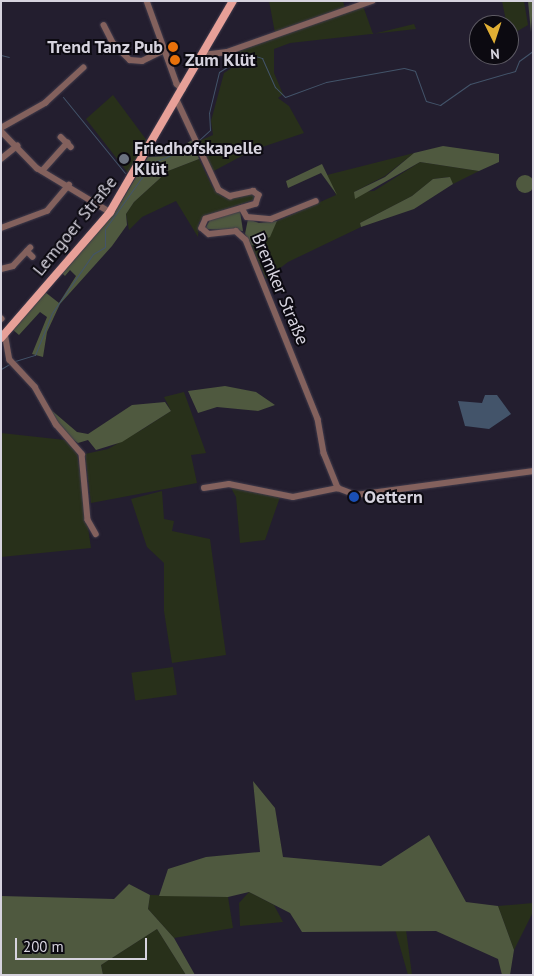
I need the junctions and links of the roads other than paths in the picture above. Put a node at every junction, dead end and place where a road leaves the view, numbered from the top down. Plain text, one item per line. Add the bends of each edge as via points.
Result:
1 (147, 1) edge
2 (233, 1) edge
3 (372, 1) edge
4 (104, 25) dead end
5 (165, 50) junction
6 (203, 55) junction
7 (83, 68) dead end
8 (183, 90) junction
9 (177, 100) junction
10 (1, 130) edge
11 (62, 137) dead end
12 (17, 146) junction
13 (1, 159) edge
14 (42, 171) junction
15 (69, 184) junction
16 (316, 201) dead end
17 (242, 208) junction
18 (110, 212) junction
19 (1, 228) edge
20 (33, 258) dead end
21 (1, 269) edge
22 (3, 335) edge
23 (533, 470) edge
24 (204, 488) dead end
25 (338, 488) junction
26 (96, 534) dead end

1 - 5 street
2 - 6 main road, Lemgoer Straße
3 - 6 street via 227,52
4 - 5 street via 113,43 130,60 142,61
5 - 8 street
6 - 8 main road, Lemgoer Straße
7 - 10 street via 45,103
8 - 9 main road, Lemgoer Straße
9 - 17 street, Bremker Straße via 222,193 230,196 253,191 259,194 258,203
9 - 18 main road, Lemgoer Straße
10 - 12 street
11 - 14 street via 69,145
12 - 13 street
12 - 14 street
14 - 15 street
15 - 18 street
15 - 19 street via 47,211
16 - 17 street via 271,219 247,217
17 - 25 street, Bremker Straße via 206,219 202,228 209,234 236,231 246,240 317,414 326,461
18 - 22 main road, Lemgoer Straße
20 - 21 street via 28,250 13,266
22 - 26 street, Lemgoer Straße via 10,360 35,387 61,431 80,449 86,506
23 - 25 street via 356,495
24 - 25 street via 229,484 293,497

